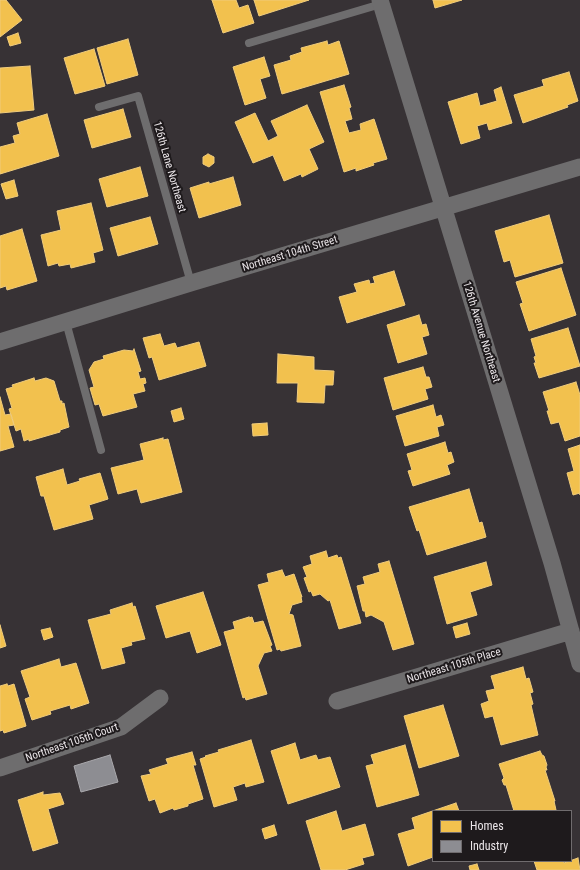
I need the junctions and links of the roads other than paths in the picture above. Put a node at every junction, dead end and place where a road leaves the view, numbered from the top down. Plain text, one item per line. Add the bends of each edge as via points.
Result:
1 (381, 2) edge
2 (249, 43) dead end
3 (99, 108) dead end
4 (580, 167) edge
5 (443, 208) junction
6 (191, 283) junction
7 (66, 322) junction
8 (0, 342) edge
9 (101, 450) dead end
10 (571, 631) junction
11 (580, 664) edge
12 (160, 698) dead end
13 (337, 701) dead end
14 (0, 768) edge

1 - 2 lane
1 - 5 street, 126th Avenue Northeast
3 - 6 lane, 126th Lane Northeast via 138,96
4 - 5 street, Northeast 104th Street
5 - 6 street, Northeast 104th Street
5 - 10 street, 126th Avenue Northeast
6 - 7 street, Northeast 104th Street
7 - 8 street, Northeast 104th Street
7 - 9 lane
10 - 11 street, 126th Avenue Northeast
10 - 13 street, Northeast 105th Place
12 - 14 street, Northeast 105th Court via 121,727

